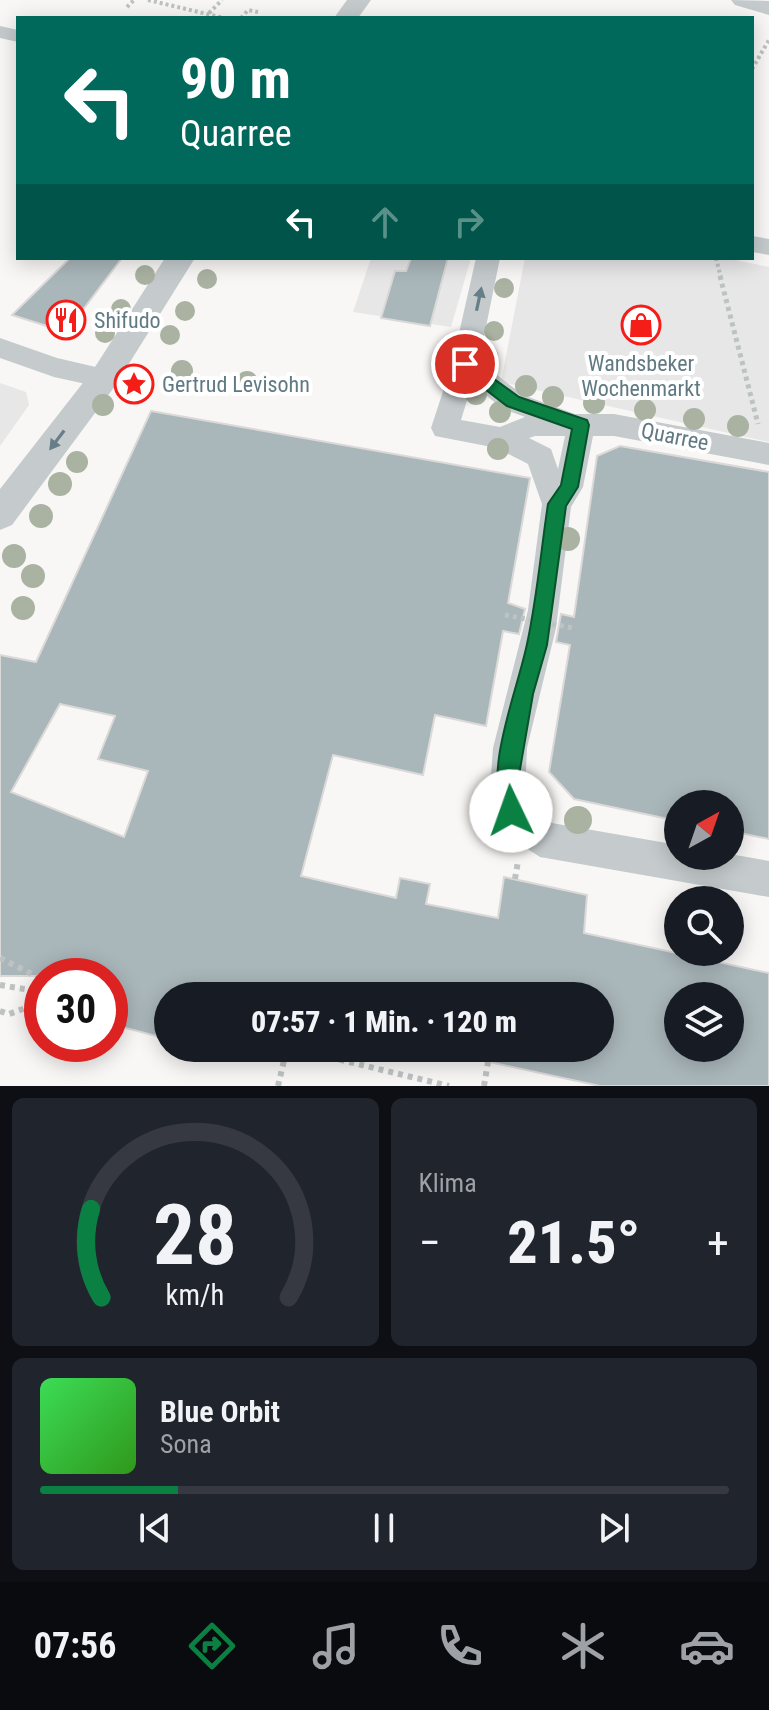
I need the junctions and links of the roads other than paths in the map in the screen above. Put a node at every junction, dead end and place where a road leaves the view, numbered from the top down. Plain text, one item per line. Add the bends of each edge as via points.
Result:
1 (743, 0) edge
2 (769, 8) edge
3 (179, 260) edge
4 (488, 260) edge
5 (0, 348) edge
6 (465, 364) junction
7 (104, 378) junction
8 (581, 425) junction
9 (502, 438) junction
10 (769, 454) edge
11 (557, 504) junction
12 (0, 515) edge
13 (769, 879) edge

1 - 2 street
3 - 7 street
6 -> 4 street, Quarree
5 - 7 street
6 - 8 street, Quarree via 513,402
6 - 9 street, Quarree via 445,428
7 -> 12 street
8 - 9 street, Quarree via 533,425
8 - 10 street, Quarree via 614,425
8 - 11 street via 569,487
9 - 11 street, Quarree via 541,457
11 - 13 street via 537,645 507,781 511,811 522,828 540,839

